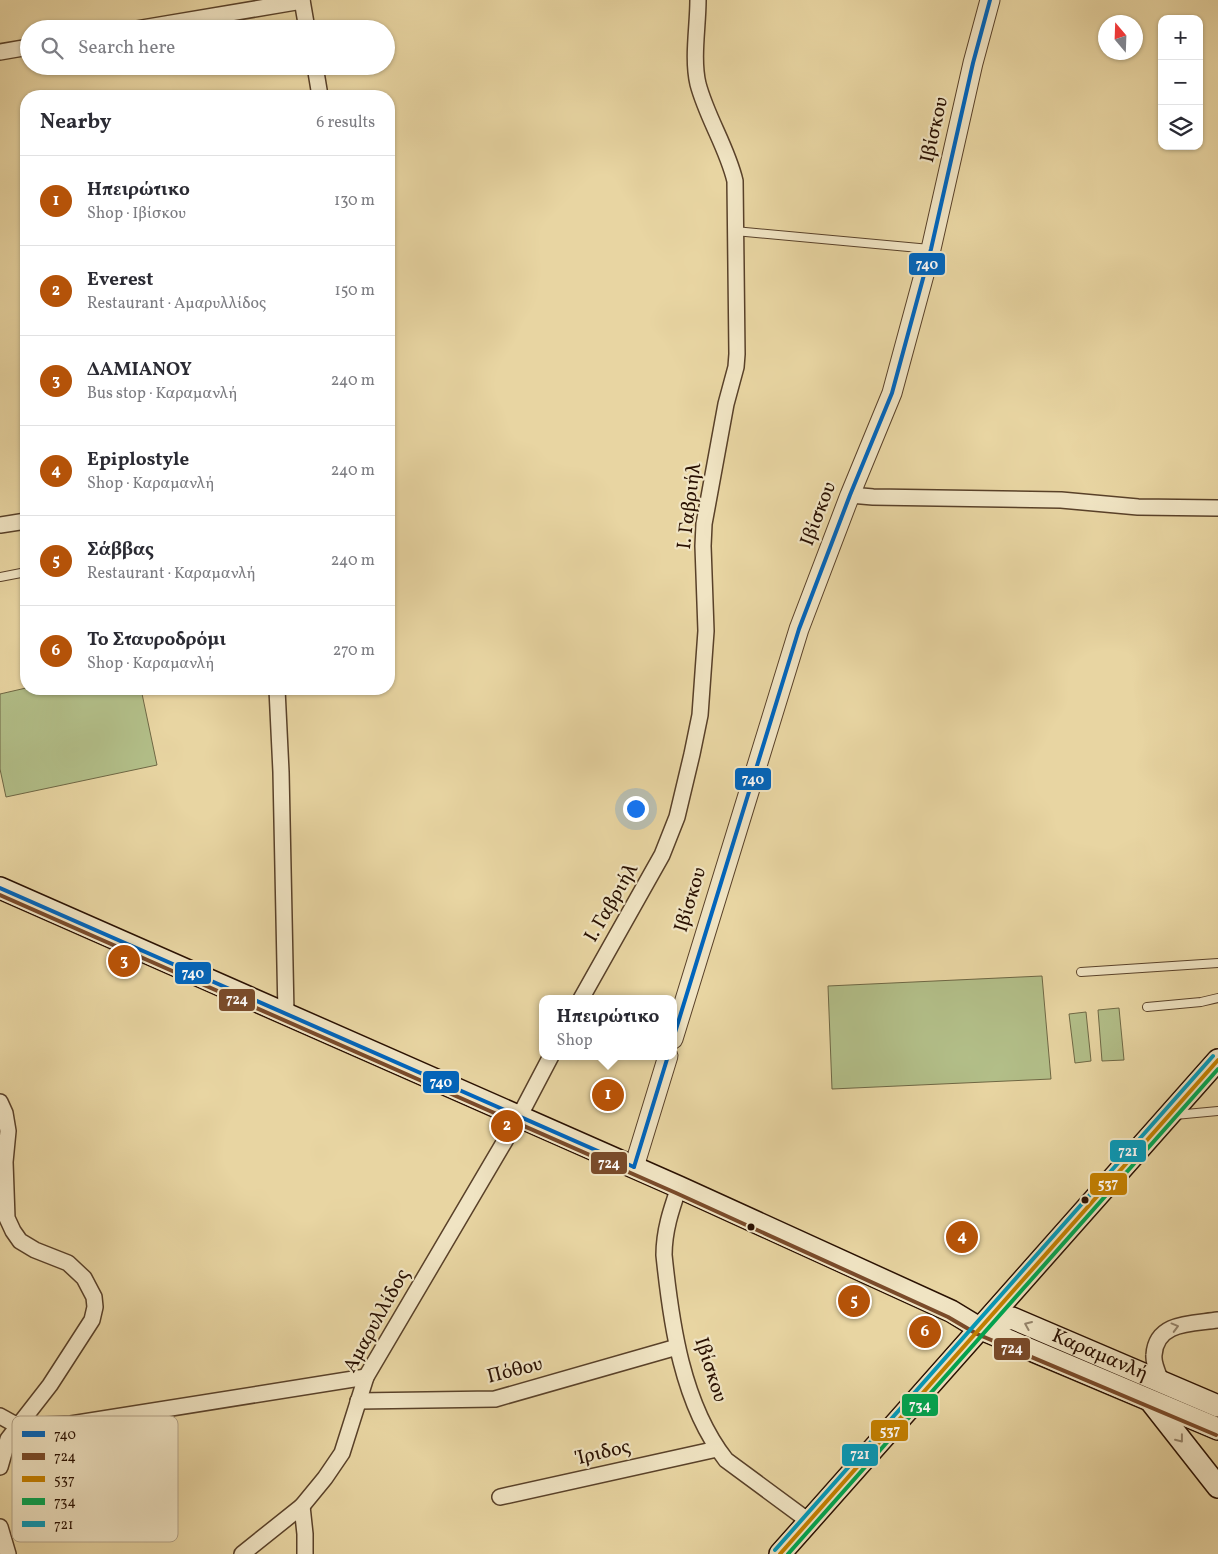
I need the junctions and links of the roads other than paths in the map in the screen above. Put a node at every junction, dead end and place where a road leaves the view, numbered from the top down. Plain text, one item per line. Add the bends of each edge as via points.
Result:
1 (302, 0) edge
2 (698, 0) edge
3 (990, 0) edge
4 (188, 20) edge
5 (305, 20) edge
6 (20, 49) edge
7 (0, 52) edge
8 (316, 75) edge
9 (319, 90) edge
10 (735, 231) junction
11 (931, 249) junction
12 (850, 495) junction
13 (1218, 508) edge
14 (20, 522) edge
15 (0, 525) edge
16 (20, 573) edge
17 (0, 577) edge
18 (278, 695) edge
19 (0, 888) edge
20 (1218, 963) edge
21 (1081, 972) dead end
22 (583, 995) edge
23 (1218, 998) edge
24 (1147, 1007) dead end
25 (286, 1014) junction
26 (677, 1026) edge
27 (549, 1060) edge
28 (667, 1060) edge
29 (1218, 1060) edge
30 (0, 1102) edge
31 (1218, 1111) edge
32 (1168, 1116) junction
33 (519, 1117) junction
34 (634, 1167) junction
35 (679, 1187) junction
36 (1218, 1320) edge
37 (979, 1328) junction
38 (677, 1347) junction
39 (366, 1378) junction
40 (1161, 1381) junction
41 (1150, 1400) junction
42 (358, 1401) junction
43 (1218, 1406) edge
44 (0, 1416) edge
45 (26, 1416) edge
46 (120, 1416) edge
47 (12, 1423) edge
48 (1218, 1429) edge
49 (12, 1434) edge
50 (717, 1449) junction
51 (0, 1467) edge
52 (1218, 1487) edge
53 (500, 1497) dead end
54 (302, 1506) junction
55 (810, 1522) junction
56 (0, 1527) edge
57 (8, 1554) edge
58 (242, 1554) edge
59 (304, 1554) edge
60 (780, 1554) edge

1 - 4 street
1 - 5 street
2 - 10 street, Ι. Γαβριήλ via 698,83 735,181
3 - 11 street, Ιβίσκου
6 - 7 street
8 - 9 street
10 - 11 lane
10 - 22 street, Ι. Γαβριήλ via 737,354 704,524 706,631 700,715 677,818 662,855
11 - 12 street, Ιβίσκου via 892,393
12 - 13 street
12 - 26 street, Ιβίσκου via 798,629
14 - 15 street
16 - 17 lane
18 - 25 street
19 - 25 main road, Καραμανλή
20 - 21 lane
23 - 24 lane
25 - 33 main road, Καραμανλή
27 - 33 street
28 - 34 street
29 - 32 main road
30 - 45 street via 8,1131 5,1162 7,1218 13,1231 20,1241 35,1250 68,1263 84,1278 94,1296 95,1307 92,1320 55,1378
31 - 32 lane
32 - 37 main road
33 - 34 main road, Καραμανλή
33 - 39 street, Αμαρυλλίδος
34 - 35 main road, Καραμανλή
35 - 37 main road, Καραμανλή via 951,1311
35 - 38 street, Ιβίσκου via 664,1240
40 -> 36 street via 1154,1356 1158,1338 1176,1326
40 -> 37 main road, Καραμανλή via 1012,1318
37 - 41 main road, Καραμανλή
37 - 55 main road
38 - 42 street, Πόθου via 495,1399
38 - 50 street, Ιβίσκου via 696,1404
39 - 42 street, Αμαρυλλίδος
39 - 46 street
40 - 43 main road, Καραμανλή
41 - 48 main road, Καραμανλή
41 -> 52 main road
42 - 54 street, Αμαρυλλίδος via 342,1453
44 - 47 street
49 - 51 street
50 - 53 street, Ίριδος
50 - 55 street, Ιβίσκου via 737,1470
54 - 58 street, Αμαρυλλίδος
54 - 59 street
55 - 60 main road
56 - 57 street

